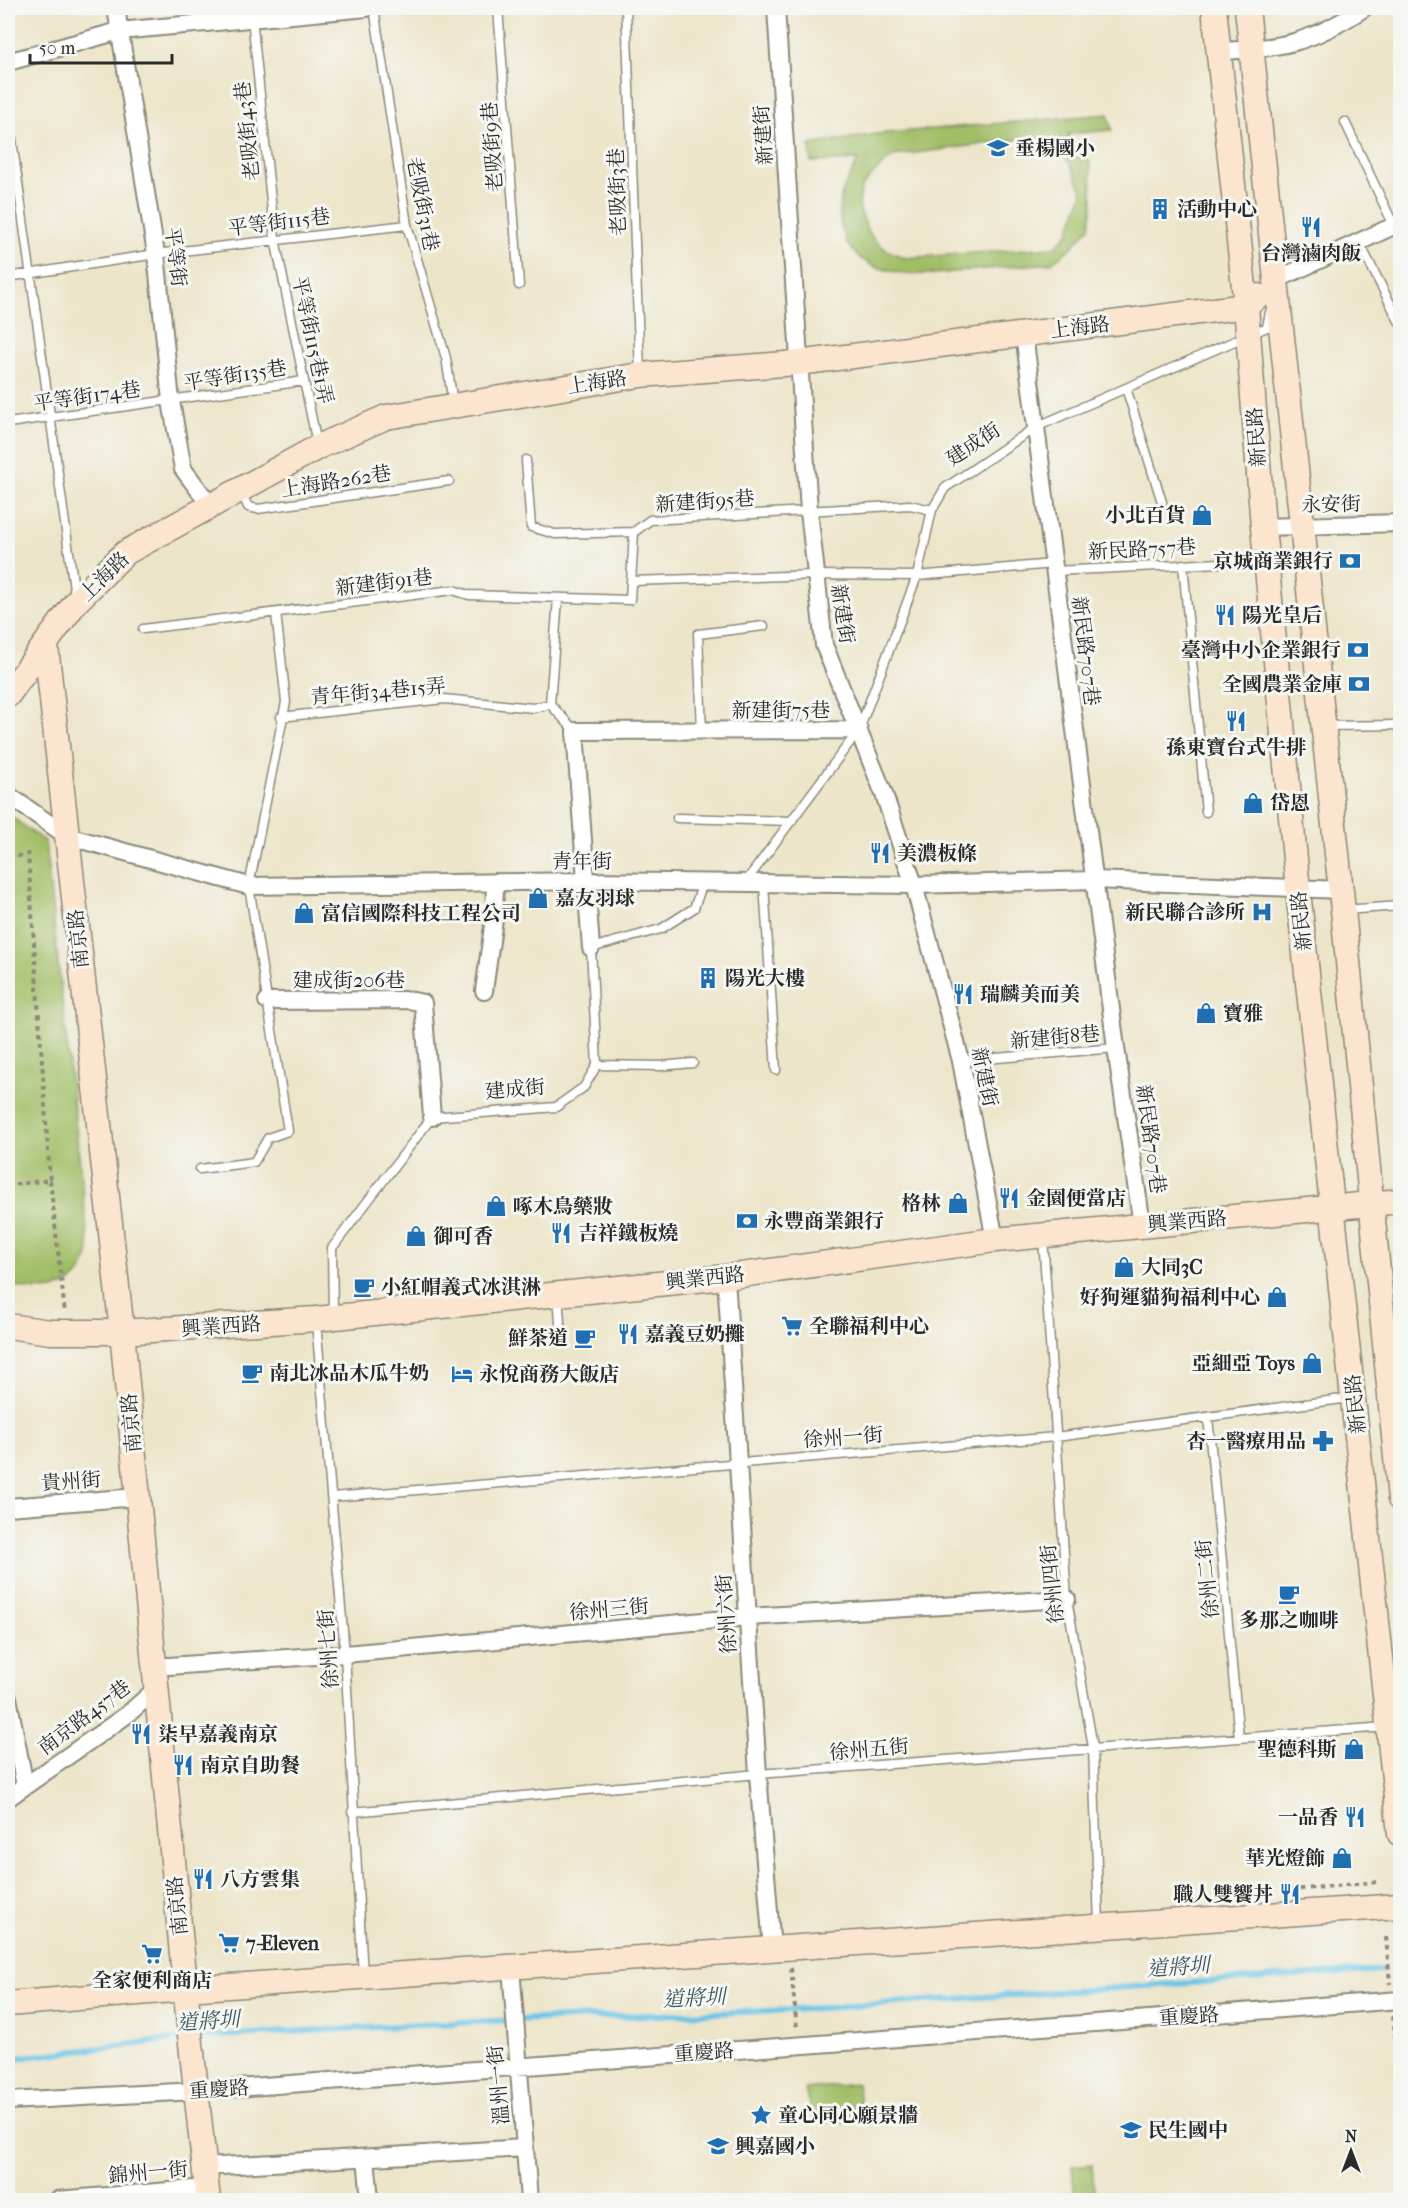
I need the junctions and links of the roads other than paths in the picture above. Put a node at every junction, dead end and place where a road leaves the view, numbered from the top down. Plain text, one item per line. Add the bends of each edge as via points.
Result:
1 (116, 8) edge
2 (288, 8) edge
3 (367, 8) edge
4 (374, 8) edge
5 (498, 8) edge
6 (626, 8) edge
7 (776, 8) edge
8 (1214, 8) edge
9 (1247, 8) edge
10 (1364, 8) edge
11 (252, 18) junction
12 (120, 31) junction
13 (1252, 50) junction
14 (1218, 51) junction
15 (8, 62) edge
16 (8, 111) edge
17 (1345, 122) dead end
18 (1397, 224) edge
19 (407, 225) junction
20 (275, 240) junction
21 (1359, 242) junction
22 (156, 254) junction
23 (29, 274) junction
24 (8, 277) edge
25 (1276, 280) junction
26 (519, 285) dead end
27 (1246, 306) junction
28 (1401, 323) edge
29 (1024, 334) junction
30 (1248, 335) junction
31 (798, 363) junction
32 (640, 375) junction
33 (304, 381) junction
34 (1126, 388) junction
35 (171, 401) junction
36 (453, 405) junction
37 (49, 418) junction
38 (8, 423) edge
39 (1036, 427) junction
40 (318, 447) junction
41 (526, 460) dead end
42 (449, 481) dead end
43 (240, 489) junction
44 (1162, 502) dead end
45 (210, 505) junction
46 (932, 510) junction
47 (809, 511) junction
48 (1401, 523) edge
49 (1301, 525) junction
50 (1263, 528) junction
51 (634, 532) junction
52 (1267, 561) junction
53 (1183, 564) junction
54 (1054, 568) junction
55 (816, 575) junction
56 (917, 576) junction
57 (631, 581) junction
58 (558, 598) junction
59 (76, 603) junction
60 (276, 613) junction
61 (764, 626) dead end
62 (142, 629) dead end
63 (46, 646) junction
64 (8, 695) edge
65 (550, 704) junction
66 (281, 717) junction
67 (1401, 725) edge
68 (1324, 726) junction
69 (859, 730) junction
70 (575, 731) junction
71 (702, 731) junction
72 (8, 795) edge
73 (1206, 812) dead end
74 (676, 818) dead end
75 (792, 820) junction
76 (67, 836) junction
77 (1095, 880) junction
78 (588, 881) junction
79 (495, 882) junction
80 (702, 883) junction
81 (744, 884) junction
82 (764, 884) junction
83 (914, 885) junction
84 (249, 886) junction
85 (1298, 890) junction
86 (1342, 900) junction
87 (1401, 906) edge
88 (591, 948) junction
89 (484, 992) dead end
90 (267, 1001) junction
91 (1116, 1048) junction
92 (962, 1061) junction
93 (693, 1063) dead end
94 (597, 1065) junction
95 (776, 1070) dead end
96 (432, 1117) junction
97 (200, 1169) dead end
98 (1401, 1201) edge
99 (1371, 1204) junction
100 (1334, 1207) junction
101 (1142, 1225) junction
102 (1043, 1236) junction
103 (995, 1240) junction
104 (726, 1277) junction
105 (558, 1294) junction
106 (325, 1318) junction
107 (8, 1326) edge
108 (122, 1332) junction
109 (561, 1335) dead end
110 (1354, 1398) junction
111 (1208, 1417) junction
112 (1056, 1437) junction
113 (737, 1462) junction
114 (138, 1497) junction
115 (332, 1497) junction
116 (1401, 1499) edge
117 (8, 1507) edge
118 (1067, 1599) junction
119 (747, 1617) junction
120 (345, 1654) junction
121 (155, 1678) junction
122 (1393, 1682) edge
123 (8, 1698) edge
124 (1389, 1726) junction
125 (1239, 1737) junction
126 (1094, 1747) junction
127 (758, 1774) junction
128 (25, 1786) junction
129 (8, 1798) edge
130 (352, 1812) junction
131 (1401, 1834) edge
132 (1401, 1905) edge
133 (1099, 1926) junction
134 (772, 1949) junction
135 (511, 1966) junction
136 (363, 1977) junction
137 (185, 1989) junction
138 (1396, 2001) edge
139 (8, 2004) edge
140 (517, 2067) junction
141 (196, 2082) junction
142 (8, 2101) edge
143 (524, 2148) junction
144 (366, 2158) junction
145 (207, 2185) edge
146 (57, 2200) edge
147 (370, 2200) edge
148 (529, 2200) edge

1 - 12 street, 平等街
2 - 11 lane
3 - 11 street
4 - 19 lane, 老吸街31巷
5 - 26 lane, 老吸街9巷
6 - 32 lane, 老吸街3巷
7 - 31 street, 新建街
8 - 14 street, 新民路
9 - 13 street, 新民路
10 - 13 street via 1338,25 1294,44
11 - 12 street
11 - 20 lane, 老吸街43巷
12 - 15 street
12 - 22 street, 平等街
13 - 14 street
13 - 25 street, 新民路
14 - 27 street, 新民路
16 - 23 lane
17 - 18 lane
18 - 21 street
19 - 20 lane, 平等街115巷
19 - 36 lane, 老吸街31巷 via 446,358
20 - 22 lane, 平等街115巷
20 - 33 lane, 平等街115巷1弄
21 - 25 street
21 - 28 lane
22 - 23 lane, 平等街115巷
22 - 35 street, 平等街
23 - 24 lane, 平等街115巷
23 - 37 lane
25 - 27 street
25 - 30 lane, 建成街 via 1268,327
25 - 49 street, 新民路
27 - 29 street, 上海路
27 - 30 street, 新民路
29 - 31 street, 上海路
29 - 39 street, 新民路707巷
30 - 34 lane, 建成街
30 - 50 street, 新民路
31 - 32 street, 上海路
31 - 47 street, 新建街
32 - 36 street, 上海路
33 - 35 lane, 平等街135巷
33 - 40 lane, 平等街115巷1弄
34 - 39 lane, 建成街
34 - 44 lane
35 - 37 lane, 平等街174巷
35 - 45 street, 平等街 via 183,469
36 - 40 street, 上海路 via 386,417
37 - 38 lane, 平等街174巷
37 - 59 lane
39 - 46 lane, 建成街 via 945,488
39 - 54 street, 新民路707巷
40 - 43 street, 上海路
41 - 51 lane, 新建街95巷 via 531,527 555,534
42 - 43 lane, 上海路262巷 via 258,509 248,507
43 - 45 street, 上海路
45 - 59 street, 上海路 via 125,553
46 - 47 lane, 新建街95巷 via 910,505
46 - 56 lane, 建成街
47 - 51 lane, 新建街95巷 via 650,520
47 - 55 street, 新建街
48 - 49 street, 永安街
49 - 50 street, 永安街
49 - 68 street, 新民路
50 - 52 street, 新民路
51 - 57 lane
52 - 53 lane, 新民路757巷
52 - 85 street, 新民路
53 - 54 lane, 新民路757巷
53 - 73 lane
54 - 56 lane, 新民路757巷
54 - 77 street, 新民路707巷
55 - 56 lane, 新民路757巷
55 - 57 lane
55 - 69 street, 新建街 via 824,645
56 - 69 lane, 建成街
57 - 58 lane, 新建街91巷 via 630,600
58 - 60 lane, 新建街91巷 via 469,595 453,590
58 - 65 lane
59 - 63 street, 上海路
60 - 62 lane, 新建街91巷
60 - 66 lane via 286,702
61 - 71 lane via 698,634
63 - 64 street, 上海路
63 - 76 street, 南京路
65 - 66 lane, 青年街34巷15弄 via 533,708 444,699
65 - 70 lane
66 - 84 lane
67 - 68 lane
68 - 86 street, 新民路
69 - 71 street, 新建街75巷
69 - 75 lane, 建成街
69 - 83 street, 新建街
70 - 71 street, 新建街75巷
70 - 78 street
72 - 76 street, 青年街
74 - 75 lane
75 - 81 lane, 建成街
76 - 84 street, 青年街
76 - 108 street, 南京路
77 - 83 street
77 - 85 street
77 - 91 street, 新民路707巷
78 - 79 street, 青年街
78 - 80 street, 青年街
78 - 88 street
79 - 84 street, 青年街
79 - 89 street
80 - 81 street, 青年街
80 - 88 lane via 694,908 661,929
81 - 82 street, 青年街
82 - 83 street, 青年街
82 - 95 lane
83 - 92 street, 新建街
84 - 90 lane
85 - 86 street
85 - 100 street, 新民路
86 - 87 lane
86 - 99 street, 新民路
88 - 94 lane
90 - 96 street, 建成街206巷 via 423,1002
90 - 97 lane via 288,1131 268,1138 254,1162
91 - 92 lane, 新建街8巷
91 - 101 street, 新民路707巷
92 - 103 street, 新建街
93 - 94 lane
94 - 96 lane, 建成街 via 584,1087 556,1107
96 - 106 lane via 332,1248
98 - 99 street, 興業西路
99 - 100 street, 興業西路
99 - 116 street, 新民路
100 - 101 street, 興業西路
100 - 110 street, 新民路
101 - 102 street, 興業西路
102 - 103 street, 興業西路
102 - 112 lane, 徐州四街
103 - 104 street, 興業西路
104 - 105 street, 興業西路
104 - 113 street, 徐州六街
105 - 106 street, 興業西路
105 - 109 lane
106 - 108 street, 興業西路
106 - 115 lane, 徐州七街
107 - 108 street, 興業西路 via 50,1332
108 - 114 street, 南京路
110 - 111 lane, 徐州一街
110 - 122 street, 新民路
111 - 112 lane, 徐州一街
111 - 125 lane, 徐州二街
112 - 113 lane, 徐州一街
112 - 118 lane, 徐州四街
113 - 115 lane, 徐州一街
113 - 119 street, 徐州六街
114 - 117 street, 貴州街
114 - 121 street, 南京路
115 - 120 lane, 徐州七街
118 - 119 street, 徐州三街
118 - 126 lane, 徐州四街
119 - 120 street, 徐州三街
119 - 127 street, 徐州六街
120 - 121 street, 徐州三街
120 - 130 lane, 徐州七街
121 - 128 street, 南京路457巷 via 128,1714
121 - 137 street, 南京路
122 - 124 street, 新民路
123 - 128 street
124 - 125 lane, 徐州五街
124 - 131 street, 新民路
125 - 126 lane, 徐州五街
126 - 127 lane, 徐州五街
126 - 133 lane, 徐州四街
127 - 130 lane, 徐州五街
127 - 134 street, 徐州六街
128 - 129 street, 南京路457巷
130 - 136 lane, 徐州七街
132 - 133 street
133 - 134 street
134 - 135 street
135 - 136 street
135 - 140 street, 溫州一街
136 - 137 street
137 - 139 street
137 - 141 street, 南京路
138 - 140 street, 重慶路
140 - 141 street, 重慶路
140 - 143 street, 溫州一街
141 - 142 street, 重慶路
141 - 145 street, 南京路
143 - 144 street, 錦州一街
143 - 148 street, 溫州一街
144 - 145 street, 錦州一街
144 - 147 street
145 - 146 street, 錦州一街

